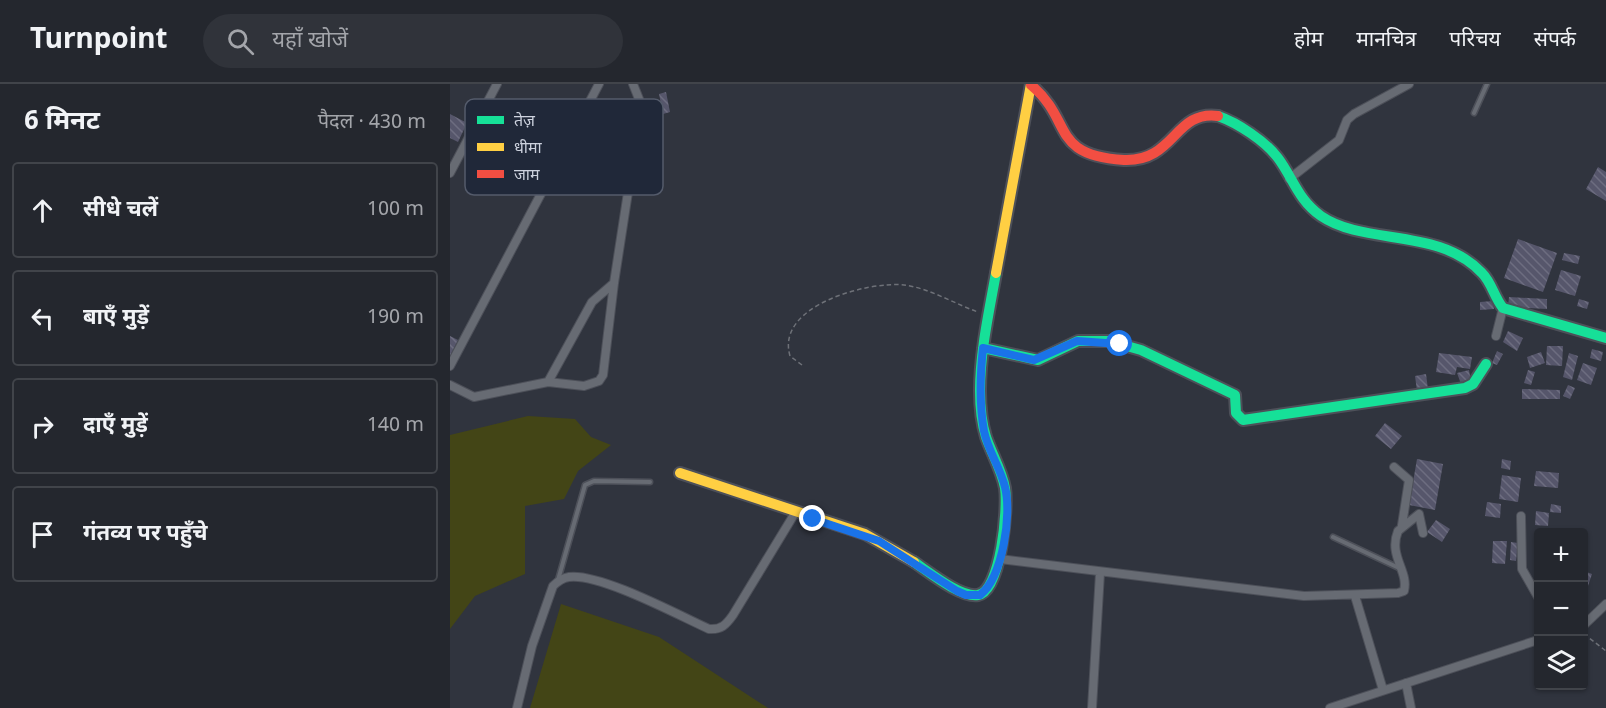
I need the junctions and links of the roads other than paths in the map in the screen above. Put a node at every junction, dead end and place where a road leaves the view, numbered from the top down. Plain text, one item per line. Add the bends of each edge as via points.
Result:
1 (497, 84) edge
2 (599, 84) edge
3 (633, 84) edge
4 (1409, 84) edge
5 (1487, 84) edge
6 (1031, 85) edge
7 (489, 99) edge
8 (591, 99) edge
9 (639, 99) edge
10 (1474, 113) dead end
11 (465, 145) edge
12 (450, 173) edge
13 (1289, 179) junction
14 (540, 195) edge
15 (628, 195) edge
16 (614, 283) junction
17 (1503, 308) junction
18 (1496, 336) dead end
19 (1606, 338) edge
20 (983, 348) junction
21 (1486, 364) dead end
22 (450, 366) edge
23 (548, 382) junction
24 (450, 385) edge
25 (1394, 467) dead end
26 (680, 473) dead end
27 (650, 483) dead end
28 (795, 513) junction
29 (1521, 516) dead end
30 (1402, 525) junction
31 (1423, 533) dead end
32 (1333, 537) dead end
33 (1000, 559) junction
34 (1400, 568) junction
35 (1100, 573) junction
36 (558, 581) junction
37 (1534, 589) edge
38 (1355, 596) junction
39 (1606, 604) edge
40 (1588, 621) edge
41 (1534, 642) edge
42 (1406, 683) junction
43 (1383, 690) junction
44 (517, 708) edge
45 (1092, 708) edge
46 (1330, 708) edge
47 (1411, 708) edge

1 - 7 street
2 - 8 street
3 - 9 street
4 - 13 street via 1354,114 1334,145
5 - 10 lane
6 - 13 street via 1043,95 1071,144 1083,152 1117,159 1150,157 1161,151 1180,126 1215,115 1264,144
6 - 20 street
11 - 12 street
13 - 17 street via 1310,208 1339,226 1431,244 1463,259 1489,279
14 - 22 street
15 - 16 street
16 - 23 street via 592,302
16 - 23 street via 603,375 599,381 584,386
17 - 18 street
17 - 19 street
20 - 21 street via 1034,360 1077,341 1109,341 1133,347 1235,395 1236,412 1243,420 1465,388 1473,384
20 - 33 street via 982,415 989,448 1005,487
23 - 24 street via 484,396 465,394
25 - 30 street via 1408,480
26 - 28 street
27 - 36 lane via 585,484
28 - 33 street via 879,541 966,595 980,595 987,590
28 - 36 street via 728,623 717,629 606,584 572,576
29 - 37 street via 1522,569
30 - 31 street via 1419,514
30 - 34 street via 1394,544
32 - 34 lane
33 - 35 street
34 - 38 street via 1404,591
35 - 38 street via 1295,596
35 - 45 street
36 - 44 street via 532,646
38 - 43 street
39 - 40 street
41 - 42 street
42 - 43 street
42 - 47 street
43 - 46 street

